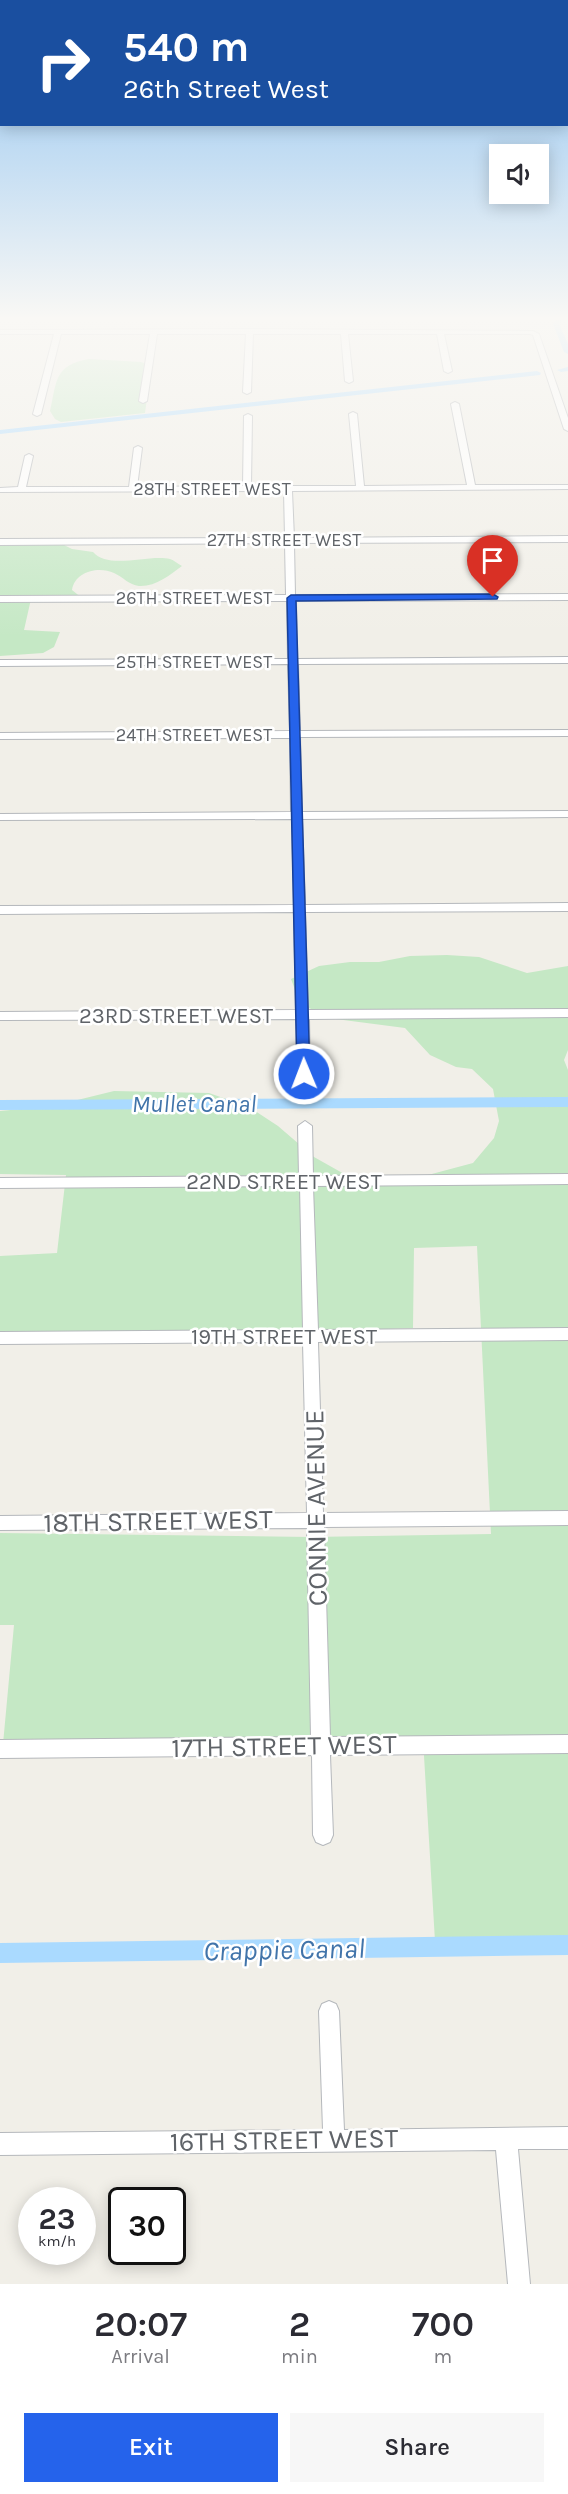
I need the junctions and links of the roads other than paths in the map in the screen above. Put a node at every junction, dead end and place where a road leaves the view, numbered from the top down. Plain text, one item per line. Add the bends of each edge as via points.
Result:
1 (248, 424) edge
2 (354, 424) edge
3 (459, 424) edge
4 (138, 448) dead end
5 (29, 456) dead end
6 (360, 488) junction
7 (472, 488) junction
8 (568, 488) edge
9 (133, 489) junction
10 (247, 489) junction
11 (288, 489) junction
12 (0, 490) edge
13 (21, 490) junction
14 (568, 539) edge
15 (290, 540) junction
16 (0, 542) edge
17 (568, 597) edge
18 (291, 598) junction
19 (0, 599) edge
20 (568, 660) edge
21 (293, 662) junction
22 (0, 663) edge
23 (568, 733) edge
24 (295, 734) junction
25 (0, 735) edge
26 (568, 814) edge
27 (297, 815) junction
28 (0, 817) edge
29 (568, 907) edge
30 (299, 908) junction
31 (0, 910) edge
32 (568, 1013) edge
33 (302, 1014) junction
34 (0, 1016) edge
35 (304, 1074) dead end
36 (305, 1126) dead end
37 (568, 1179) edge
38 (307, 1181) junction
39 (0, 1183) edge
40 (568, 1334) edge
41 (311, 1335) junction
42 (0, 1338) edge
43 (568, 1518) edge
44 (316, 1520) junction
45 (0, 1523) edge
46 (568, 1744) edge
47 (321, 1746) junction
48 (0, 1749) edge
49 (323, 1835) dead end
50 (329, 2011) dead end
51 (568, 2138) edge
52 (334, 2139) junction
53 (506, 2139) junction
54 (0, 2144) edge
55 (519, 2284) edge

1 - 10 street
2 - 6 street
3 - 7 street
4 - 9 street
5 - 13 street
6 - 7 street, 28TH STREET WEST
6 - 11 street, 28TH STREET WEST
7 - 8 street, 28TH STREET WEST
9 - 10 street, 28TH STREET WEST
9 - 13 street, 28TH STREET WEST
10 - 11 street, 28TH STREET WEST
11 - 15 street
12 - 13 street, 28TH STREET WEST
14 - 15 street, 27TH STREET WEST
15 - 16 street, 27TH STREET WEST
15 - 18 street
17 - 18 street, 26TH STREET WEST
18 - 19 street, 26TH STREET WEST
18 - 21 street
20 - 21 street, 25TH STREET WEST
21 - 22 street, 25TH STREET WEST
21 - 24 street
23 - 24 street, 24TH STREET WEST
24 - 25 street, 24TH STREET WEST
24 - 27 street
26 - 27 street
27 - 28 street
27 - 30 street
29 - 30 street
30 - 31 street
30 - 33 street
32 - 33 street, 23RD STREET WEST
33 - 34 street, 23RD STREET WEST
33 - 35 street
36 - 38 street, CONNIE AVENUE
37 - 38 street, 22ND STREET WEST
38 - 39 street, 22ND STREET WEST
38 - 41 street, CONNIE AVENUE
40 - 41 street, 19TH STREET WEST
41 - 42 street, 19TH STREET WEST
41 - 44 street, CONNIE AVENUE
43 - 44 street, 18TH STREET WEST
44 - 45 street, 18TH STREET WEST
44 - 47 street, CONNIE AVENUE
46 - 47 street, 17TH STREET WEST
47 - 48 street, 17TH STREET WEST
47 - 49 street, CONNIE AVENUE
50 - 52 street
51 - 53 street, 16TH STREET WEST
52 - 53 street, 16TH STREET WEST
52 - 54 street, 16TH STREET WEST
53 - 55 street

